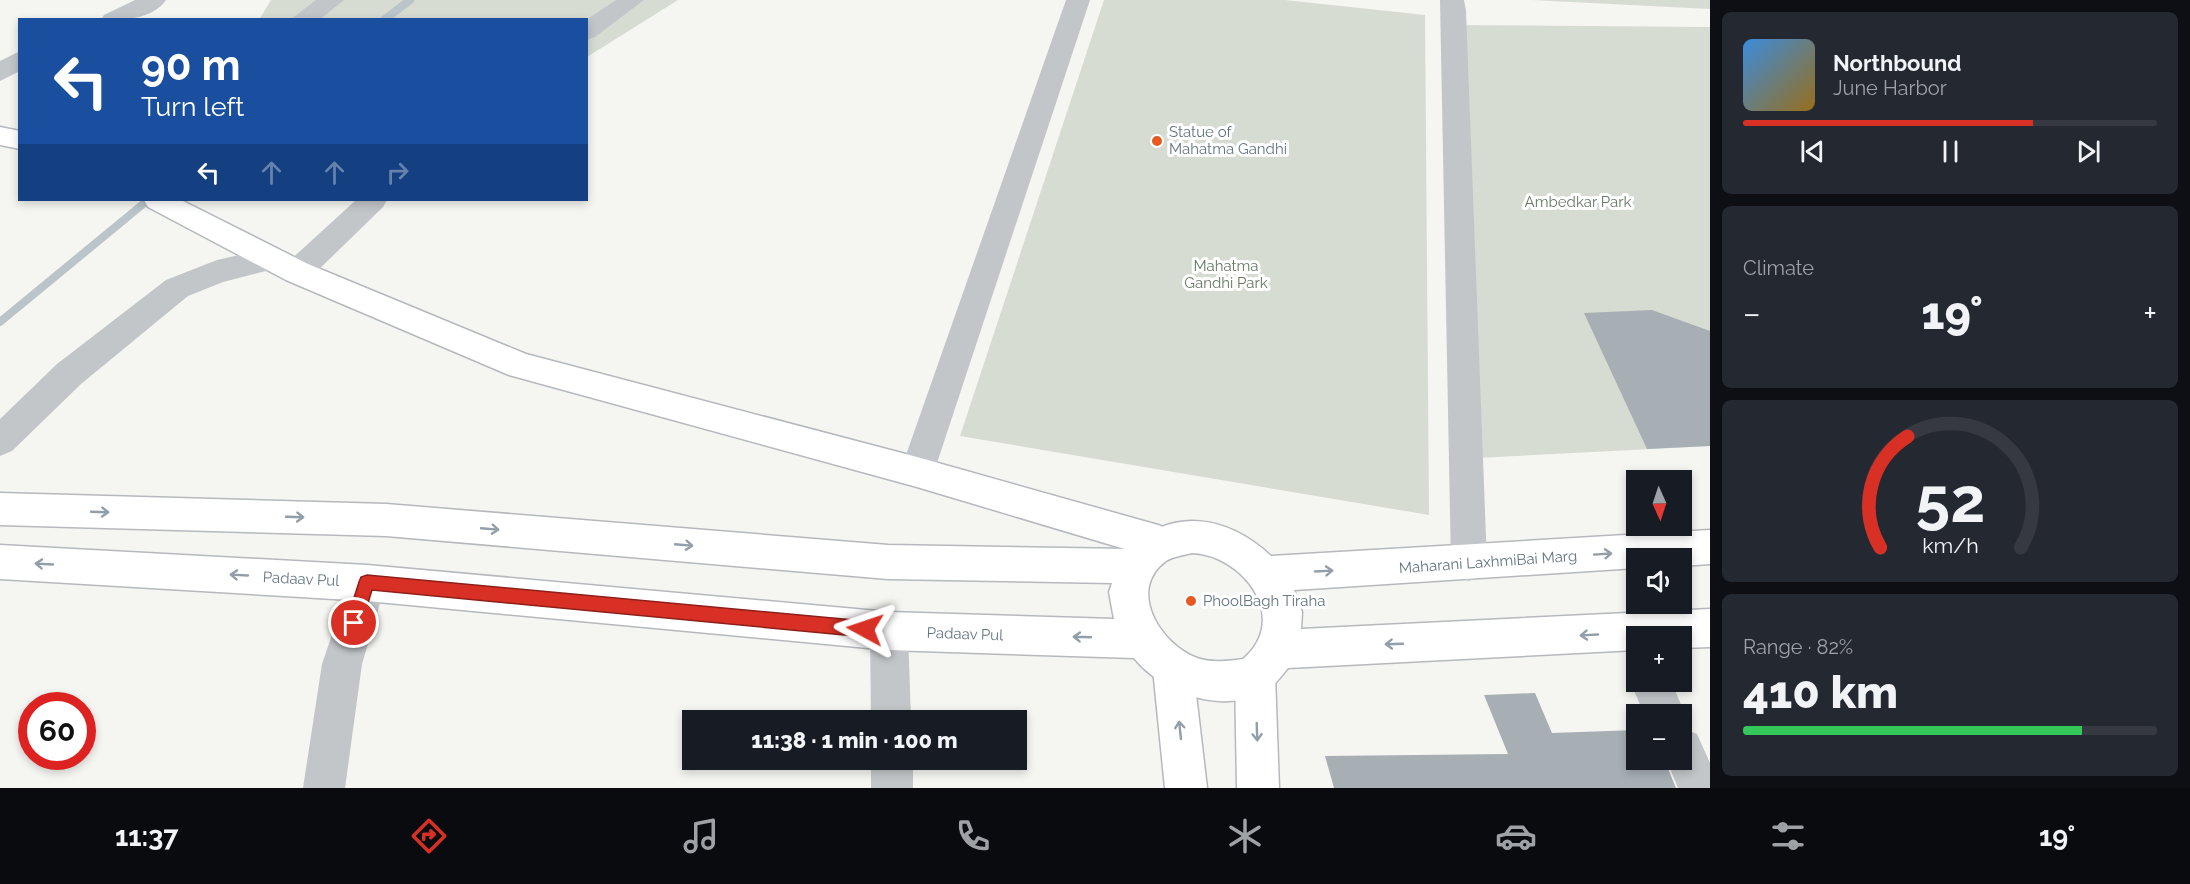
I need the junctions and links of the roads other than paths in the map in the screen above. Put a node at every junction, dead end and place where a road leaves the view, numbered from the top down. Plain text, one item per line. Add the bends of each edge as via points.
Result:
1 (154, 0) edge
2 (332, 0) edge
3 (632, 0) edge
4 (1078, 0) edge
5 (1452, 0) edge
6 (117, 18) edge
7 (305, 18) edge
8 (588, 31) edge
9 (18, 60) edge
10 (0, 73) edge
11 (0, 136) edge
12 (18, 140) edge
13 (160, 201) edge
14 (371, 201) edge
15 (276, 262) junction
16 (0, 441) edge
17 (917, 471) junction
18 (0, 509) edge
19 (1710, 546) edge
20 (1146, 554) junction
21 (0, 562) edge
22 (1469, 564) junction
23 (1266, 574) junction
24 (367, 582) junction
25 (1710, 628) edge
26 (889, 631) junction
27 (1692, 631) edge
28 (1141, 639) junction
29 (1626, 643) edge
30 (1267, 662) junction
31 (1173, 669) junction
32 (891, 710) edge
33 (891, 770) edge
34 (1692, 770) edge
35 (324, 788) edge
36 (892, 788) edge
37 (1186, 788) edge
38 (1258, 788) edge
39 (1700, 788) edge

1 - 6 street
2 - 7 street
3 - 8 street
4 - 17 street
5 - 22 street
9 - 10 street
11 - 12 main road
13 - 15 main road
14 - 15 street
15 - 16 street via 217,272 177,288 69,374
15 - 17 main road via 520,366
17 - 20 main road
18 -> 20 main road via 386,520 888,562
22 -> 19 main road, Maharani LaxhmiBai Marg
20 - 23 main road via 1195,535 1234,547
20 - 28 main road via 1127,601
24 -> 21 main road, Padaav Pul
23 -> 22 main road, Maharani LaxhmiBai Marg
23 - 30 main road via 1283,611
24 - 26 main road, Padaav Pul
24 - 35 street via 342,664
25 - 27 main road
28 -> 26 main road, Padaav Pul
26 - 32 street
28 - 31 main road
29 -> 30 main road
30 - 31 main road via 1215,683
30 -> 38 main road
37 -> 31 main road
33 - 36 street
34 - 39 street

